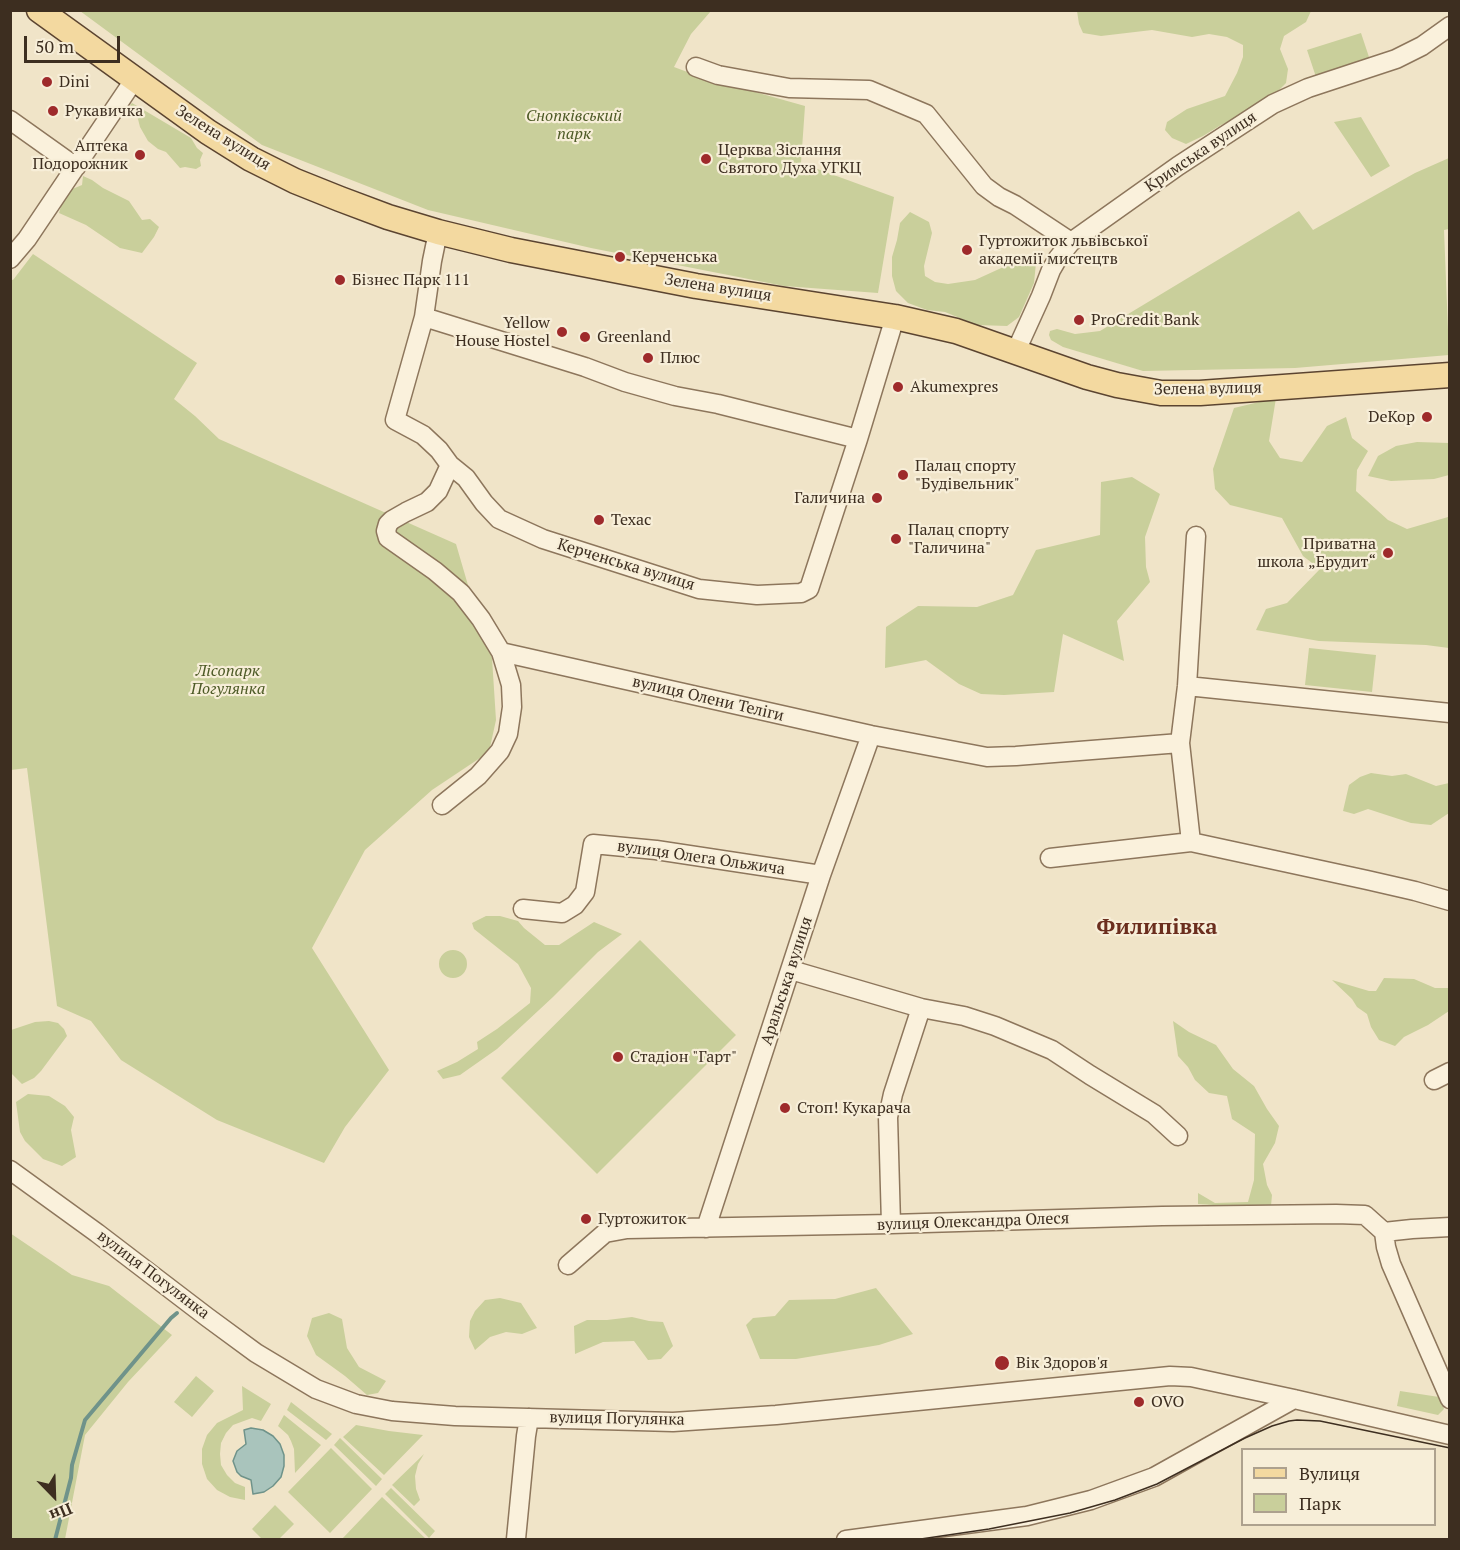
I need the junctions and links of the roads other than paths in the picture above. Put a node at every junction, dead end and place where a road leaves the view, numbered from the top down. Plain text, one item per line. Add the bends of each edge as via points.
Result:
1 (39, 10) edge
2 (1449, 26) edge
3 (696, 67) dead end
4 (134, 80) junction
5 (10, 120) edge
6 (76, 167) junction
7 (438, 232) junction
8 (1071, 242) junction
9 (10, 259) edge
10 (424, 317) junction
11 (895, 317) junction
12 (1016, 351) junction
13 (1449, 375) edge
14 (858, 439) junction
15 (450, 465) junction
16 (1196, 536) dead end
17 (501, 652) junction
18 (1187, 686) junction
19 (1449, 713) edge
20 (871, 735) junction
21 (1180, 743) junction
22 (441, 805) dead end
23 (1191, 842) junction
24 (1050, 858) dead end
25 (821, 875) junction
26 (1449, 901) edge
27 (523, 909) dead end
28 (790, 970) junction
29 (921, 1008) junction
30 (1178, 1136) dead end
31 (10, 1170) edge
32 (891, 1224) junction
33 (1449, 1227) edge
34 (706, 1228) junction
35 (1384, 1232) junction
36 (568, 1265) dead end
37 (1294, 1399) junction
38 (1449, 1399) edge
39 (529, 1418) junction
40 (1449, 1435) edge
41 (514, 1539) edge
42 (530, 1539) edge
43 (846, 1539) edge

1 - 4 main road, Зелена вулиця
2 - 8 street, Кримська вулиця via 1396,59 1308,88 1273,104
3 - 8 street via 789,88 868,90 926,114 984,186
4 - 6 street
4 - 7 main road, Зелена вулиця via 229,146 294,181
5 - 6 street
6 - 9 street
7 - 10 street, Керченська вулиця
7 - 11 main road, Зелена вулиця via 696,286
8 - 12 street, Кримська вулиця via 1058,258
10 - 14 street via 625,382
10 - 15 street, Керченська вулиця via 395,420 423,435
11 - 12 main road, Зелена вулиця via 956,331
11 - 14 street, Керченська вулиця
12 - 13 main road, Зелена вулиця via 1087,377 1161,393
14 - 15 street, Керченська вулиця via 812,585 806,592 790,594 699,589 543,539 499,519 466,478
15 - 17 street via 428,502 392,520 386,531 388,538 461,593
16 - 18 street
17 - 20 street, вулиця Олени Теліги
17 - 22 street via 511,685 508,734 500,751 478,776
18 - 19 street
18 - 21 street
20 - 21 street, вулиця Олени Теліги via 987,757
20 - 25 street, Аральська вулиця
21 - 23 street
23 - 24 street
23 - 26 street
25 - 27 street, вулиця Олега Ольжича via 592,844 585,892 575,905 562,913
25 - 28 street, Аральська вулиця
28 - 29 street
28 - 34 street, Аральська вулиця
29 - 30 street via 964,1016 1052,1050 1154,1114
29 - 32 street via 888,1117
31 - 39 street, вулиця Погулянка via 248,1347 316,1389 356,1404 392,1411
32 - 34 street, вулиця Олександра Олеся
32 - 35 street, вулиця Олександра Олеся via 1354,1214 1365,1215
33 - 35 street
34 - 36 street, вулиця Олександра Олеся via 604,1233
35 - 38 street via 1391,1264
37 - 39 street, вулиця Погулянка via 1170,1376 673,1422
37 - 40 street, вулиця Погулянка
37 - 43 street via 1154,1476 1091,1500 1027,1516
39 - 41 street
41 - 42 street

